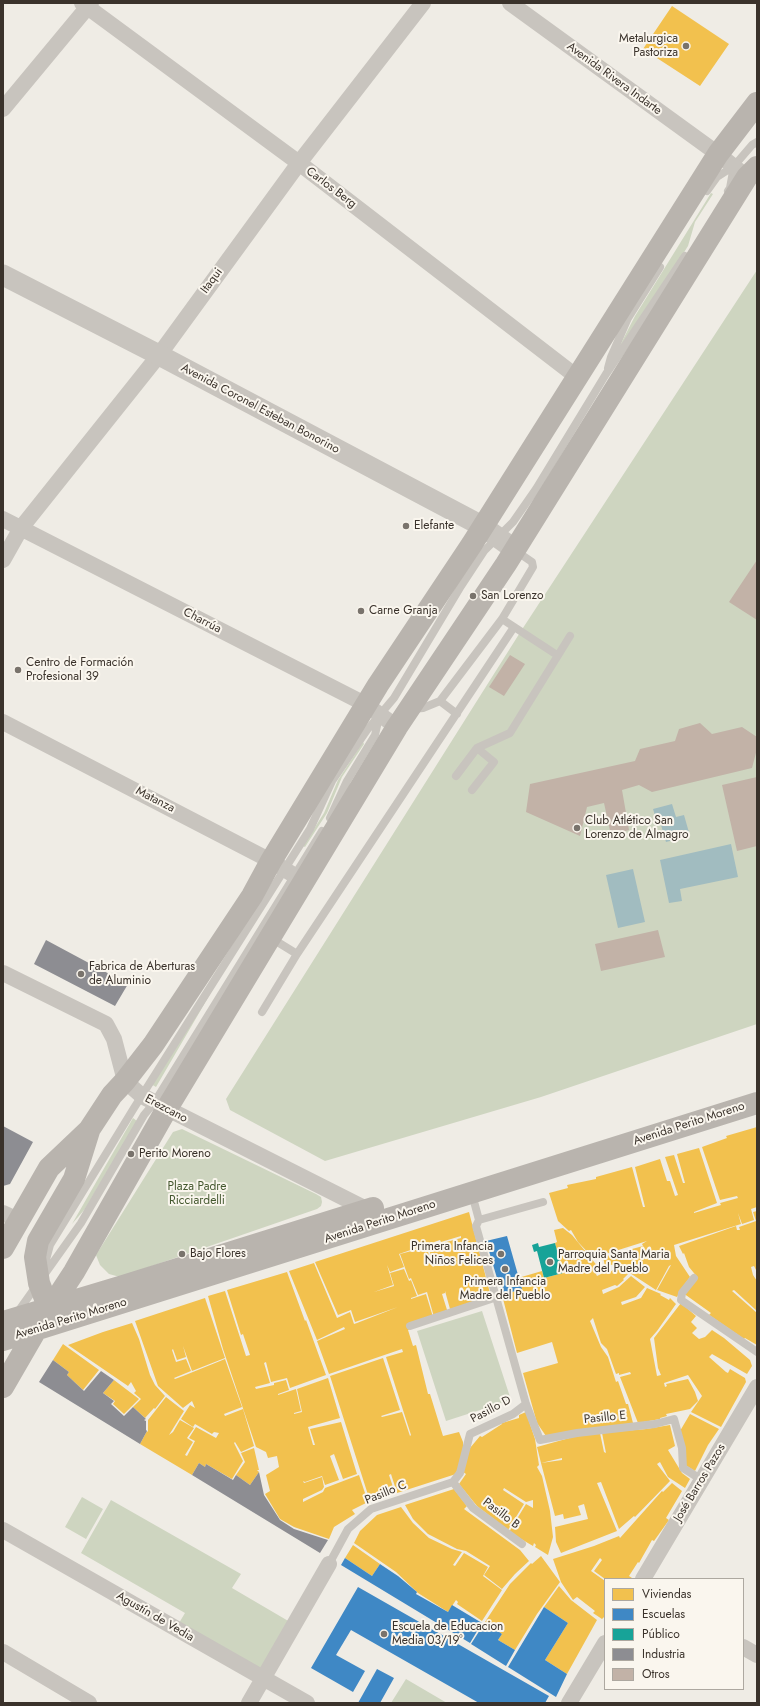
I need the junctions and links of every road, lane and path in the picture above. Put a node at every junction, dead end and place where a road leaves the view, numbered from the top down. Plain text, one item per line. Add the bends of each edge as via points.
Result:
1 (423, 3) edge
2 (510, 3) edge
3 (86, 4) edge
4 (757, 102) edge
5 (3, 109) edge
6 (757, 142) edge
7 (298, 163) junction
8 (739, 166) edge
9 (710, 187) junction
10 (702, 199) dead end
11 (722, 201) dead end
12 (691, 247) dead end
13 (663, 261) dead end
14 (3, 275) edge
15 (159, 355) junction
16 (606, 374) junction
17 (577, 377) junction
18 (3, 519) edge
19 (21, 528) junction
20 (498, 538) junction
21 (3, 560) edge
22 (502, 618) junction
23 (514, 627) junction
24 (570, 636) dead end
25 (557, 655) junction
26 (440, 701) junction
27 (373, 710) junction
28 (457, 714) junction
29 (403, 718) junction
30 (3, 722) edge
31 (477, 748) junction
32 (456, 776) dead end
33 (472, 790) dead end
34 (320, 807) junction
35 (289, 872) junction
36 (270, 938) junction
37 (297, 954) junction
38 (3, 972) edge
39 (262, 1012) dead end
40 (125, 1081) junction
41 (757, 1090) edge
42 (154, 1103) junction
43 (757, 1103) edge
44 (89, 1130) junction
45 (472, 1193) junction
46 (543, 1202) dead end
47 (368, 1210) junction
48 (10, 1216) edge
49 (480, 1220) junction
50 (3, 1248) edge
51 (694, 1278) dead end
52 (39, 1283) junction
53 (497, 1298) junction
54 (55, 1316) junction
55 (6, 1325) edge
56 (410, 1326) dead end
57 (36, 1330) junction
58 (3, 1340) edge
59 (757, 1352) edge
60 (3, 1387) edge
61 (757, 1387) edge
62 (526, 1404) junction
63 (702, 1480) junction
64 (453, 1482) junction
65 (3, 1530) edge
66 (522, 1544) dead end
67 (329, 1564) joint
68 (644, 1578) edge
69 (604, 1645) edge
70 (744, 1648) edge
71 (3, 1652) edge
72 (757, 1655) edge
73 (262, 1678) junction
74 (89, 1703) edge
75 (249, 1703) edge
76 (307, 1703) edge
77 (569, 1703) edge

1 - 7 street, Itaqui
2 - 8 street, Avenida Rivera Indarte
3 - 5 street
3 - 7 street, Carlos Berg
4 - 8 main road
6 - 8 lane via 752,145
7 - 15 street, Itaqui
7 - 17 street, Carlos Berg
8 - 9 lane
8 - 9 lane via 718,177
8 - 11 lane
8 - 17 main road
8 - 20 main road
9 - 10 lane
12 - 16 lane
13 - 16 lane via 628,318
14 - 15 street, Avenida Coronel Esteban Bonorino
15 - 19 street, Itaqui
15 - 20 street, Avenida Coronel Esteban Bonorino
16 - 20 lane via 536,489 513,522
17 - 20 main road
18 - 19 street, Charrúa
19 - 21 street, Itaqui
19 - 27 street, Charrúa
20 - 22 lane via 532,562 533,567
20 - 27 main road via 472,544
20 - 29 main road via 506,564
22 - 23 lane
22 - 26 lane
23 - 25 lane
23 - 28 lane
24 - 25 lane
25 - 31 lane via 510,733
26 - 28 lane
26 - 29 lane
27 - 29 street, Charrúa
27 - 34 lane via 367,730 332,781
27 - 35 main road
27 - 35 lane via 375,735 347,781 333,813
28 - 37 lane
29 - 35 main road
30 - 35 street, Matanza
31 - 32 lane
31 - 33 lane via 494,762
34 - 35 lane
34 - 35 lane via 289,846
35 - 36 main road
35 - 40 main road via 252,896 153,1046
35 - 42 lane
35 - 42 lane
36 - 37 lane
36 - 42 main road
37 - 39 lane
38 - 40 street via 106,1024 114,1039
40 - 42 street, Erezcano
40 - 44 main road via 112,1095
41 - 47 main road, Avenida Perito Moreno
42 - 47 street, Erezcano
42 - 52 lane via 144,1115 81,1223
42 - 52 lane via 50,1246
42 - 54 main road
43 - 45 main road, Avenida Perito Moreno
44 - 48 main road via 49,1168
44 - 52 main road via 74,1178 38,1241 35,1257
45 - 49 lane
45 - 54 main road, Avenida Perito Moreno
46 - 49 lane
47 - 54 main road, Avenida Perito Moreno
48 - 50 main road
49 - 53 lane via 476,1226
51 - 59 lane via 682,1293 681,1300
52 - 54 main road
52 - 55 lane
53 - 56 lane
53 - 62 lane
54 - 55 main road, Avenida Perito Moreno
54 - 57 main road
57 - 58 main road, Avenida Perito Moreno
57 - 60 main road
61 - 63 street, José Barros Pazos
62 - 63 lane, Pasillo E via 540,1440 674,1419 682,1448 683,1468
62 - 64 lane, Pasillo D via 513,1414 470,1434 460,1473
63 - 68 street, José Barros Pazos
64 - 66 lane, Pasillo B via 473,1508
64 - 67 lane, Pasillo C via 371,1509 348,1529
65 - 73 street, Agustín de Vedia
67 - 73 street
69 - 77 street
70 - 72 street
71 - 74 street
73 - 75 street
73 - 76 street, Agustín de Vedia

